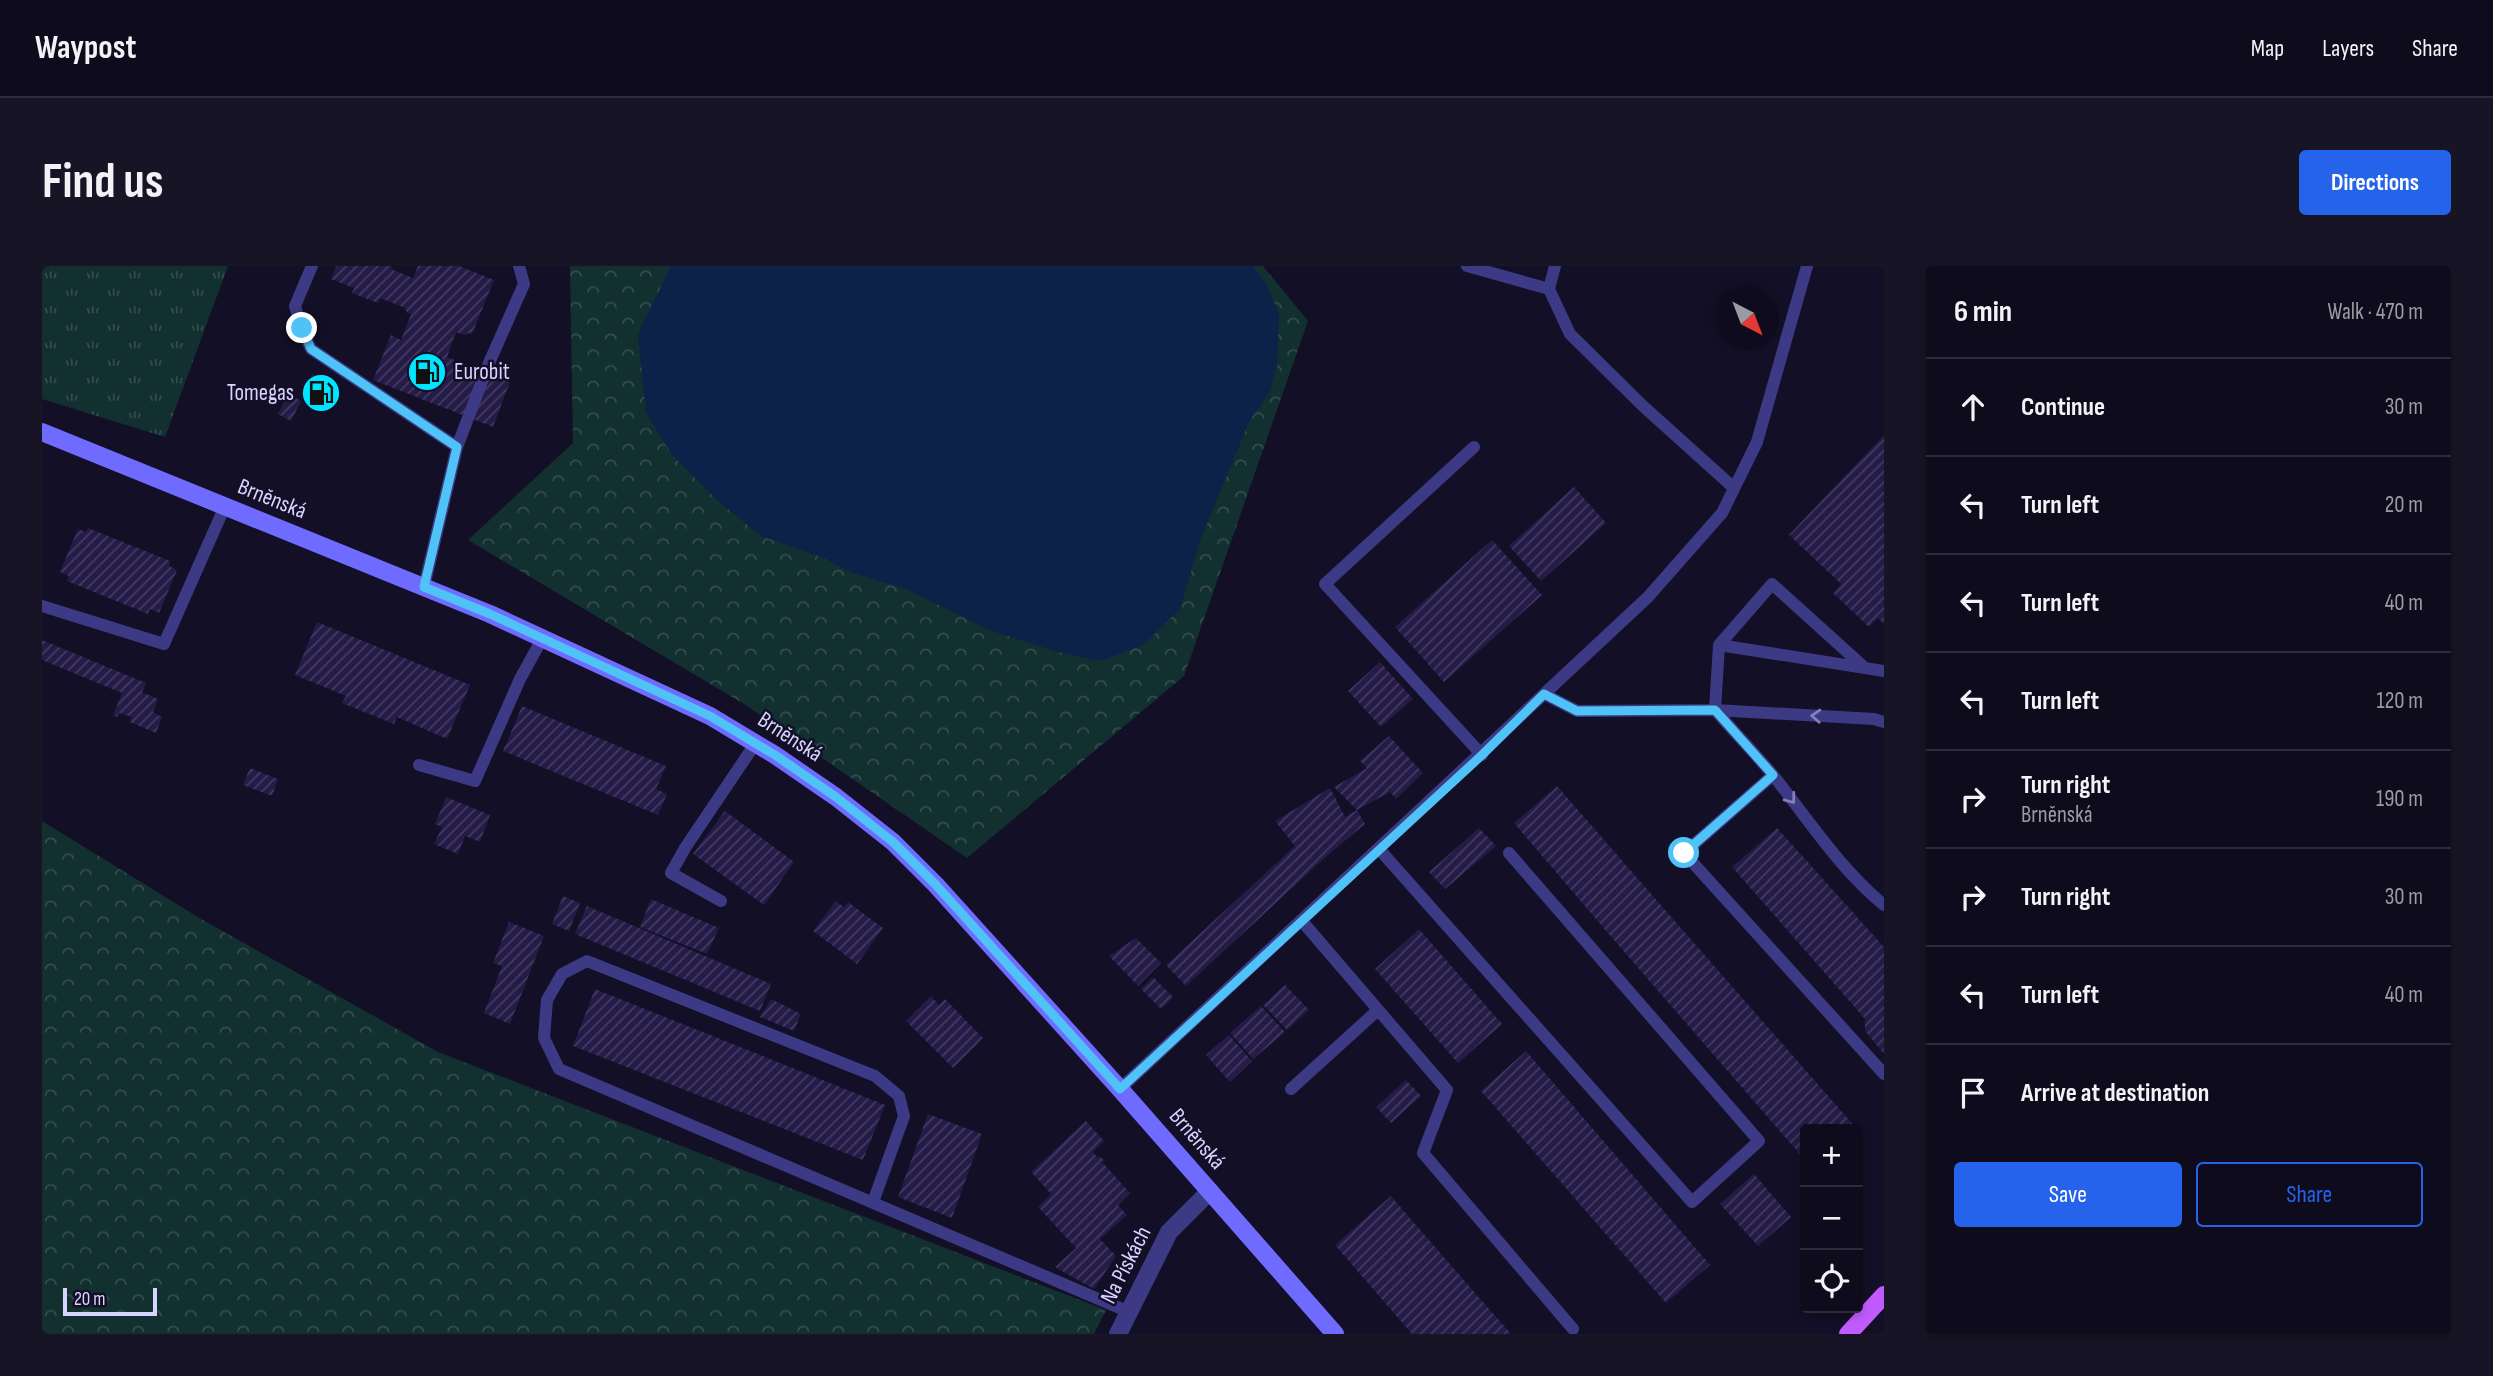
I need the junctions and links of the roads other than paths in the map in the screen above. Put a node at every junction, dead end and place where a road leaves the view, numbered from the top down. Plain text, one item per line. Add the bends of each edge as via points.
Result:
1 (313, 266) edge
2 (519, 266) edge
3 (1467, 266) edge
4 (1555, 266) edge
5 (1807, 266) edge
6 (1549, 289) junction
7 (42, 432) edge
8 (457, 447) junction
9 (1474, 447) dead end
10 (1734, 488) junction
11 (225, 506) junction
12 (424, 587) junction
13 (42, 606) edge
14 (542, 639) junction
15 (1719, 645) junction
16 (1866, 668) junction
17 (1884, 671) edge
18 (1544, 694) junction
19 (1715, 710) junction
20 (1884, 722) edge
21 (755, 744) junction
22 (1482, 755) junction
23 (419, 765) dead end
24 (1773, 775) junction
25 (1379, 849) junction
26 (1510, 852) dead end
27 (721, 901) dead end
28 (1884, 905) edge
29 (1301, 920) junction
30 (1378, 1010) junction
31 (1884, 1074) edge
32 (1120, 1089) junction
33 (1291, 1089) dead end
34 (1210, 1191) junction
35 (873, 1202) junction
36 (1884, 1295) edge
37 (1129, 1311) junction
38 (1573, 1329) dead end
39 (1118, 1334) edge
40 (1335, 1334) edge
41 (1848, 1334) edge

1 - 8 lane via 295,306 311,349
2 - 8 lane via 524,284
3 - 6 lane
4 - 6 lane
5 - 10 lane via 1757,442
6 - 10 lane via 1570,334
7 - 11 main road, Brněnská
8 - 12 lane
9 - 22 lane via 1325,584
10 - 18 lane via 1722,513 1648,597
11 - 12 main road, Brněnská
11 - 13 lane via 164,644
12 - 14 main road, Brněnská
14 - 21 main road, Brněnská via 710,716
14 - 23 lane via 475,781
15 - 16 lane
15 - 16 lane via 1772,584
15 - 19 lane
16 - 17 lane
18 - 19 lane via 1577,711
18 - 22 lane
20 -> 19 lane
19 - 24 lane
21 - 27 lane via 671,873
21 - 32 main road, Brněnská via 836,797 893,842
22 - 25 lane
24 -> 28 lane via 1826,845
24 - 31 lane via 1684,853
25 - 26 lane via 1692,1202 1759,1141
25 - 29 lane
29 - 30 lane
29 - 32 lane
30 - 33 lane
30 - 38 lane via 1447,1090 1423,1153
32 - 34 main road, Brněnská
34 - 37 street, Na Pískách via 1169,1232
34 - 40 main road, Brněnská
35 - 35 lane via 559,1069 544,1038 547,1000 562,974 587,961 875,1076 899,1096 904,1116
35 - 37 lane
36 - 41 main road
37 - 39 street, Na Pískách

